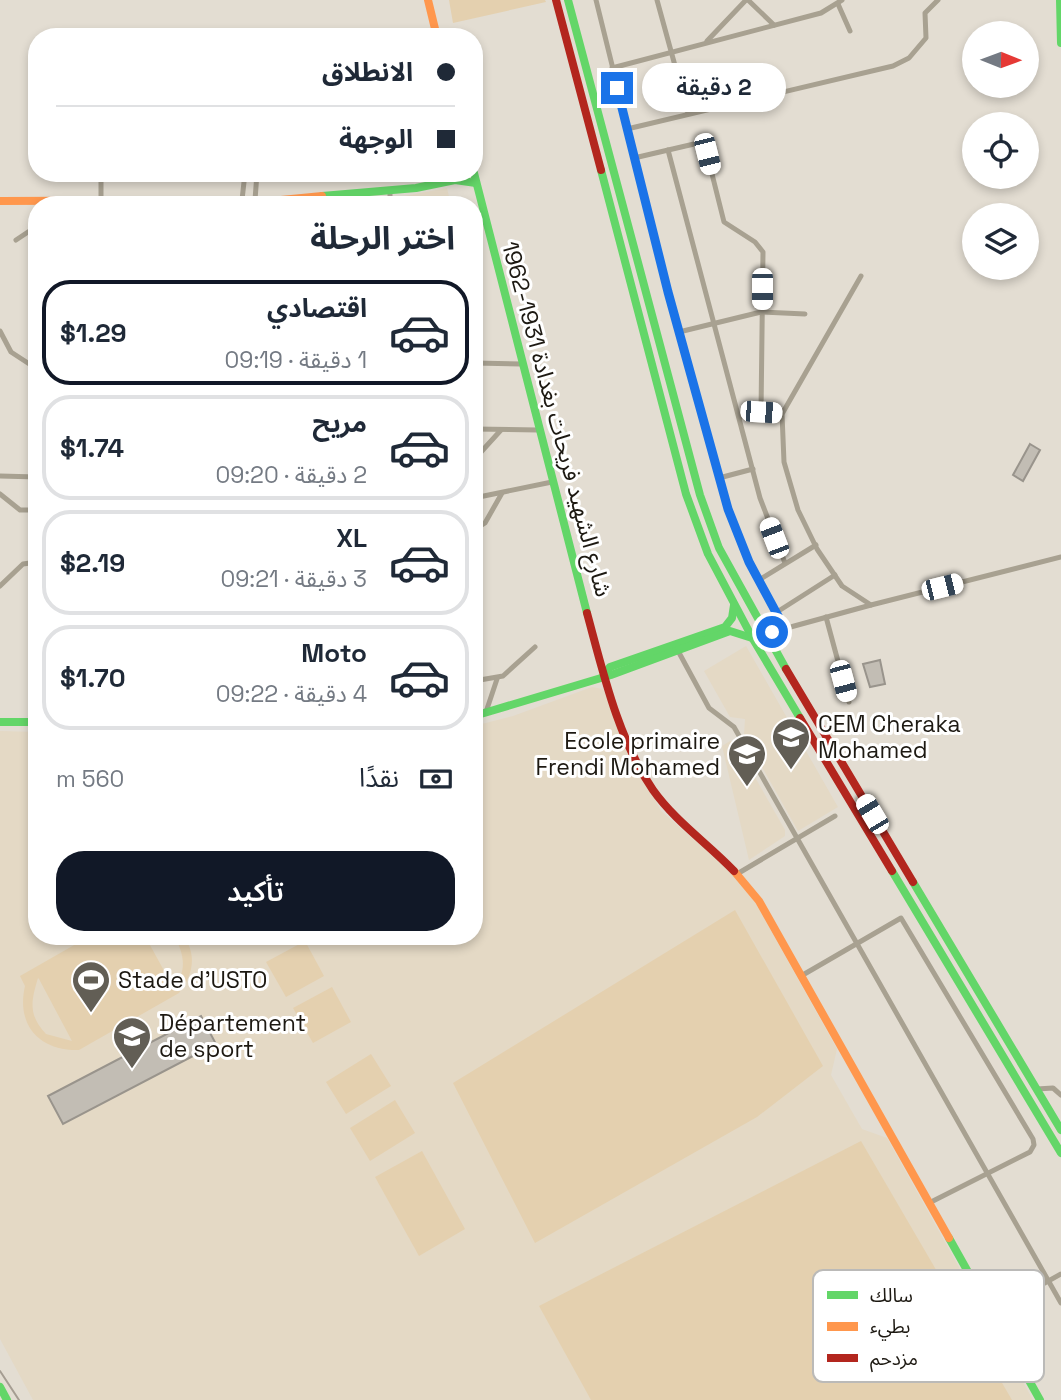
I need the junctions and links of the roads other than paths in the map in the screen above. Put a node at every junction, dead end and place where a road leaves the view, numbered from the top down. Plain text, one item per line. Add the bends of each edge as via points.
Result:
1 (428, 0) edge
2 (556, 0) edge
3 (568, 0) edge
4 (596, 0) edge
5 (657, 0) edge
6 (747, 0) edge
7 (938, 0) edge
8 (1060, 0) edge
9 (840, 2) edge
10 (774, 25) junction
11 (435, 28) edge
12 (850, 31) dead end
13 (706, 43) junction
14 (1061, 43) edge
15 (671, 52) junction
16 (611, 68) junction
17 (688, 113) junction
18 (627, 129) junction
19 (668, 150) junction
20 (634, 158) junction
21 (430, 182) edge
22 (476, 183) edge
23 (390, 191) junction
24 (340, 196) edge
25 (390, 196) edge
26 (479, 196) edge
27 (0, 201) edge
28 (28, 201) edge
29 (483, 210) edge
30 (28, 232) edge
31 (16, 240) dead end
32 (861, 276) dead end
33 (761, 312) junction
34 (805, 314) dead end
35 (715, 322) junction
36 (0, 331) edge
37 (679, 332) junction
38 (6, 347) junction
39 (0, 350) edge
40 (28, 363) edge
41 (483, 363) edge
42 (522, 363) junction
43 (761, 412) junction
44 (782, 414) junction
45 (740, 417) junction
46 (483, 429) edge
47 (501, 430) junction
48 (538, 430) junction
49 (483, 450) edge
50 (753, 469) junction
51 (0, 476) edge
52 (28, 477) edge
53 (719, 478) junction
54 (552, 482) junction
55 (502, 493) junction
56 (0, 494) edge
57 (483, 496) edge
58 (28, 510) edge
59 (483, 524) edge
60 (816, 545) junction
61 (1061, 557) edge
62 (28, 563) edge
63 (786, 563) junction
64 (835, 575) junction
65 (760, 580) junction
66 (0, 586) edge
67 (734, 605) junction
68 (871, 605) junction
69 (777, 612) junction
70 (826, 617) junction
71 (785, 629) junction
72 (765, 634) junction
73 (753, 639) junction
74 (676, 647) junction
75 (535, 648) dead end
76 (604, 675) junction
77 (497, 678) junction
78 (483, 680) edge
79 (849, 702) dead end
80 (485, 714) joint
81 (0, 722) edge
82 (28, 722) edge
83 (835, 816) dead end
84 (797, 839) junction
85 (737, 874) junction
86 (858, 944) junction
87 (802, 976) junction
88 (1037, 1089) junction
89 (1061, 1095) edge
90 (1044, 1125) junction
91 (1061, 1130) edge
92 (1061, 1153) edge
93 (1061, 1164) edge
94 (987, 1172) junction
95 (929, 1203) junction
96 (967, 1270) edge
97 (1043, 1270) edge
98 (1044, 1271) edge
99 (1061, 1274) edge
100 (1049, 1280) junction
101 (1044, 1283) edge
102 (1061, 1303) edge
103 (1030, 1382) edge
104 (0, 1387) edge
105 (8, 1400) edge
106 (1040, 1400) edge

1 - 11 main road
2 - 67 main road via 686,494 708,554
3 - 72 main road via 699,495 719,548
4 - 16 street
5 - 15 street
6 - 10 street
6 - 13 street
7 - 17 street via 925,13 926,38 909,58 894,66
8 - 14 main road
9 - 10 street via 821,13
9 - 12 street
10 - 13 street
13 - 15 street
15 - 16 street
15 - 17 street
16 - 18 street
17 - 18 street
18 - 20 street
19 - 20 street
19 - 33 street via 694,144 707,154 724,222 763,252
19 - 35 street
20 - 37 street
21 - 23 main road
22 - 26 main road, شارع الشهيد فريحات بغدادة 1931-1962
23 - 24 main road
23 - 25 street
27 - 28 main road
29 - 42 main road, شارع الشهيد فريحات بغدادة 1931-1962
30 - 31 street
32 - 44 street
33 - 34 street
33 - 35 street
33 - 43 street
35 - 37 street
35 - 45 street
36 - 38 street
37 - 53 street
38 - 39 street
38 - 40 street
41 - 42 street
42 - 48 main road, شارع الشهيد فريحات بغدادة 1931-1962
43 - 44 street
43 - 45 street
44 - 60 street via 785,462 798,510
45 - 50 street
46 - 47 street
47 - 48 street
47 - 49 street
48 - 54 main road, شارع الشهيد فريحات بغدادة 1931-1962
50 - 53 street
50 - 63 street
51 - 52 street
53 - 65 street via 741,545
54 - 55 street
54 - 76 main road, شارع الشهيد فريحات بغدادة 1931-1962
55 - 57 street
55 - 59 street
56 - 58 street via 20,510
60 - 63 street
60 - 64 street
61 - 68 street
62 - 66 street
63 - 65 street
64 - 68 street via 842,586
64 - 69 street
65 - 69 street
67 - 73 main road
67 - 74 main road via 732,618 724,627
68 - 70 street
69 - 71 street
70 - 71 street
70 - 79 street
71 - 72 street
72 - 88 main road
73 - 74 main road via 730,631
73 - 90 main road
74 - 76 main road via 610,667
74 - 84 street via 709,708 734,727
75 - 77 street
76 - 80 main road
76 - 85 main road, شارع الشهيد فريحات بغدادة 1931-1962 via 652,789
77 - 78 street
77 - 80 street
81 - 82 main road
83 - 84 street
84 - 85 street
84 - 86 street
85 - 87 main road, شارع الشهيد فريحات بغدادة 1931-1962 via 759,901
86 - 87 street
86 - 94 street
86 - 94 street via 901,918 1034,1141 1030,1152
87 - 95 main road, شارع الشهيد فريحات بغدادة 1931-1962
88 - 89 street via 1053,1088
88 - 91 main road
90 - 92 main road
90 - 93 main road
94 - 95 street
94 - 97 street
95 - 96 main road, شارع الشهيد فريحات بغدادة 1931-1962
98 - 100 street
99 - 100 street
100 - 101 street
100 - 102 street
103 - 106 main road, شارع الشهيد فريحات بغدادة 1931-1962
104 - 105 main road

